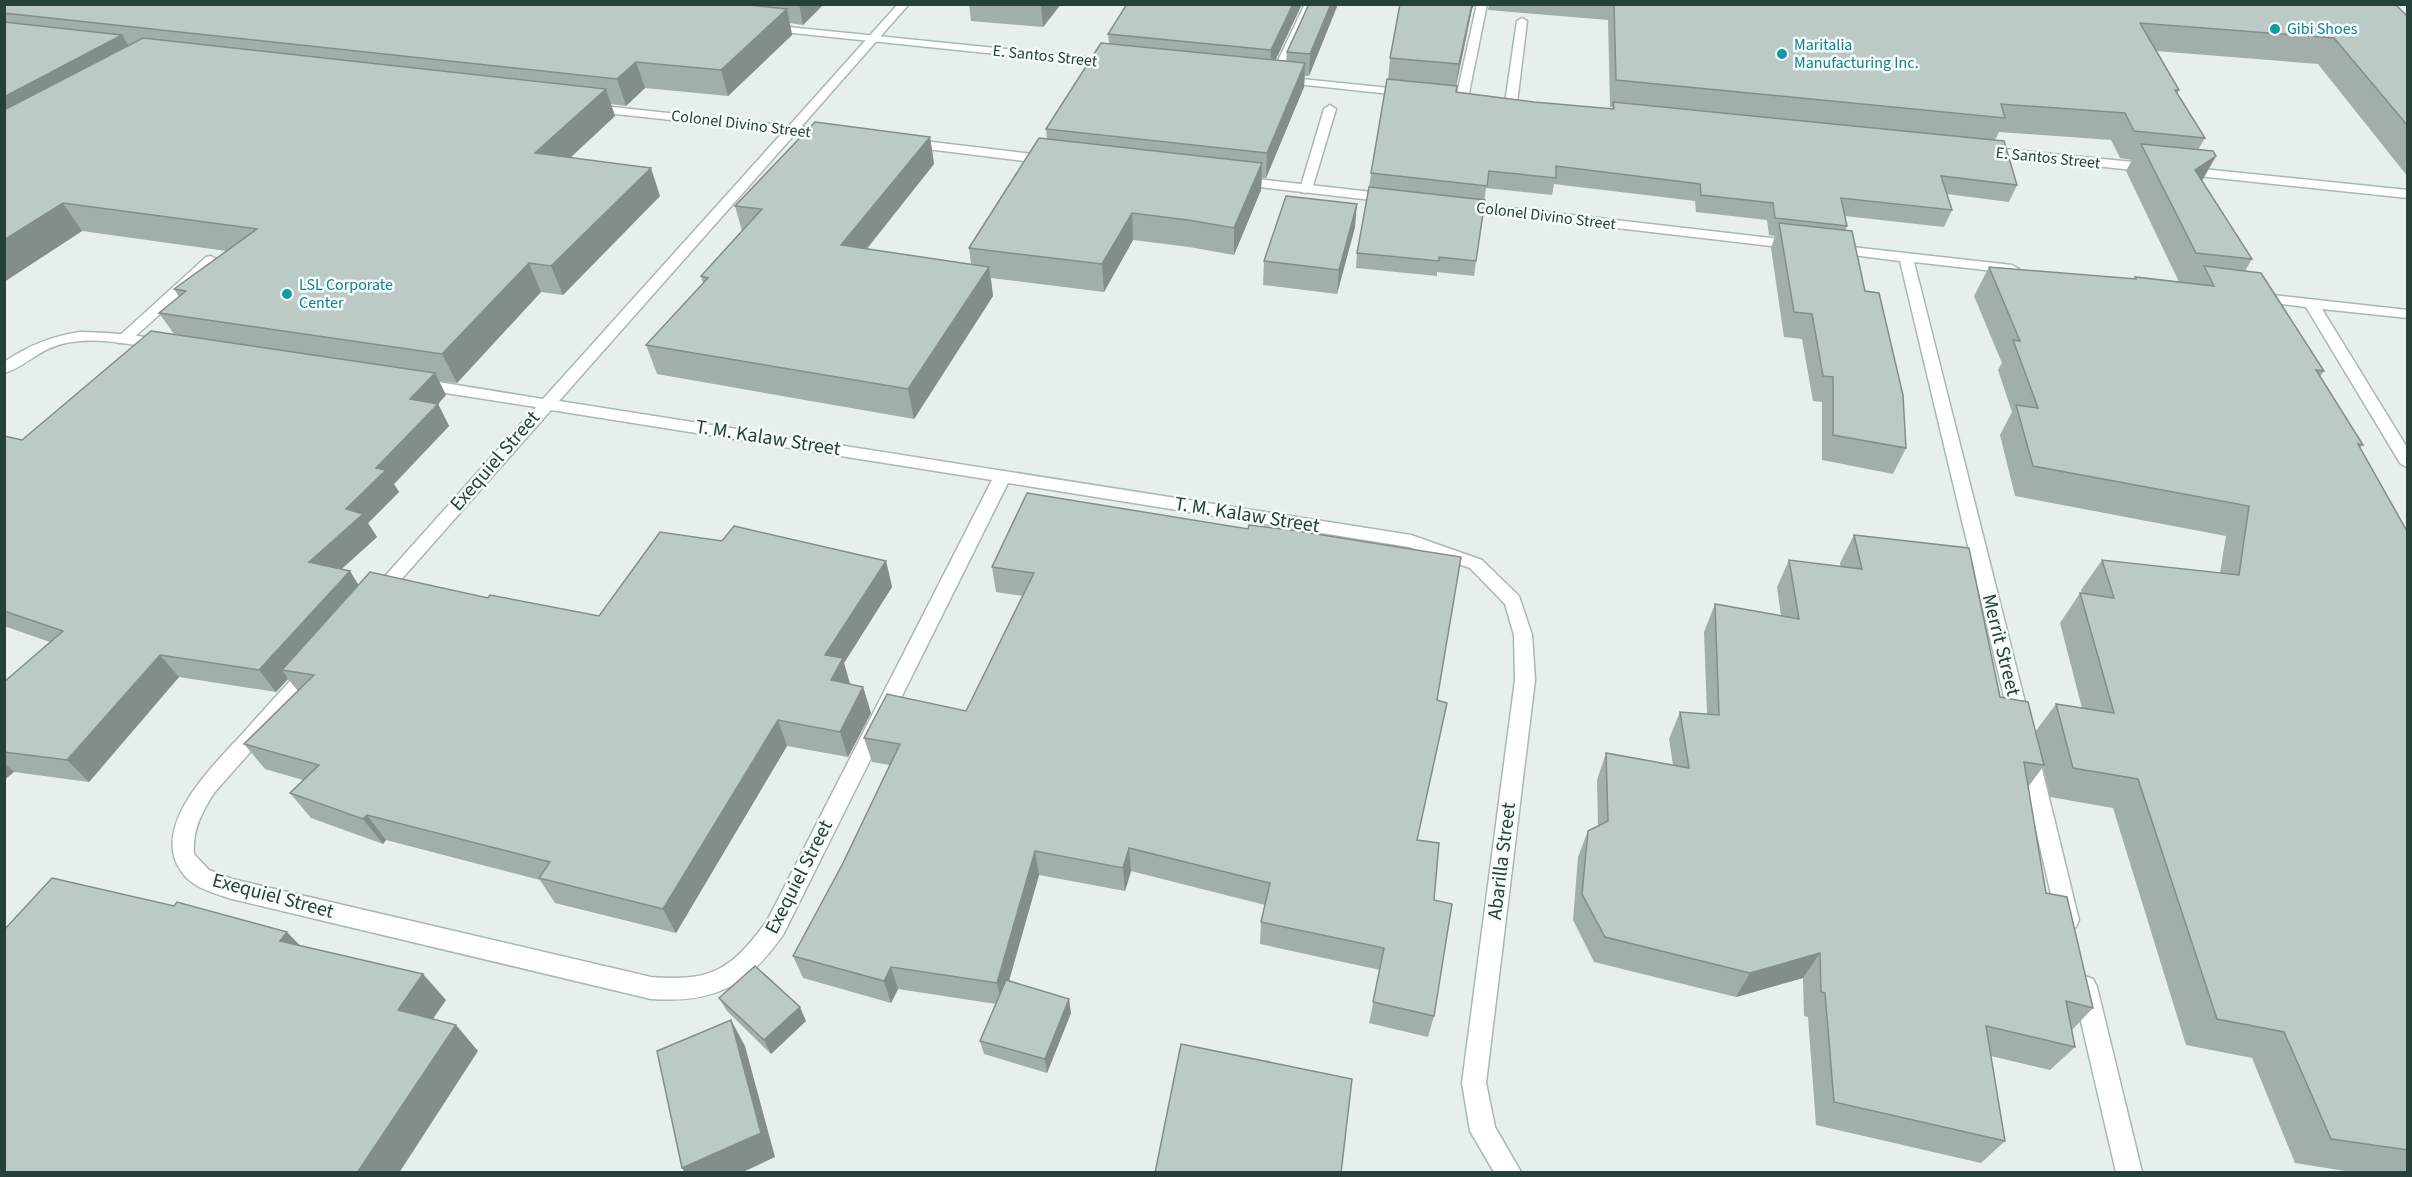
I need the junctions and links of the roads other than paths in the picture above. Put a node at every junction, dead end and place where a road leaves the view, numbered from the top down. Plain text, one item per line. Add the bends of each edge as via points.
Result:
1 (904, 4) edge
2 (1310, 4) edge
3 (1482, 4) edge
4 (1522, 21) dead end
5 (755, 26) edge
6 (872, 38) junction
7 (1121, 64) edge
8 (1427, 95) edge
9 (1461, 98) edge
10 (1512, 103) edge
11 (579, 106) edge
12 (1330, 109) dead end
13 (790, 130) junction
14 (837, 135) edge
15 (896, 142) edge
16 (1971, 150) edge
17 (1060, 161) edge
18 (1224, 179) edge
19 (1306, 189) junction
20 (2408, 194) edge
21 (1400, 200) edge
22 (1447, 205) edge
23 (1906, 257) junction
24 (211, 260) edge
25 (2021, 270) edge
26 (2241, 295) edge
27 (2311, 303) junction
28 (2408, 314) edge
29 (123, 339) junction
30 (181, 348) edge
31 (4, 369) edge
32 (404, 381) edge
33 (546, 403) junction
34 (2408, 463) edge
35 (1003, 475) junction
36 (1476, 564) joint
37 (365, 609) edge
38 (325, 653) edge
39 (2072, 933) edge
40 (2080, 968) edge
41 (1506, 1171) edge
42 (2129, 1173) edge

1 - 6 street, Exequiel Street
2 - 8 street via 1269,79
3 - 9 street
4 - 10 street
5 - 6 street, E. Santos Street
6 - 7 street, E. Santos Street
6 - 13 street, Exequiel Street
11 - 13 street, Colonel Divino Street
12 - 19 street
13 - 14 street, Colonel Divino Street
13 - 33 street, Exequiel Street
15 - 17 street
16 - 20 street, E. Santos Street
18 - 19 street
19 - 21 street
22 - 23 street, Colonel Divino Street
23 - 25 street, Colonel Divino Street
23 - 39 street, Merrit Street
24 - 29 street
26 - 27 street
27 - 28 street
27 - 34 street
29 - 30 street
29 - 31 street via 84,335 56,340 33,349
32 - 33 street, T. M. Kalaw Street
33 - 35 street, T. M. Kalaw Street
33 - 37 street, Exequiel Street
35 - 36 street, T. M. Kalaw Street via 1411,541
35 - 38 street, Exequiel Street via 775,928 747,962 704,988 651,988 232,889 197,874 183,852 188,818 196,803
36 - 41 street, Abarilla Street via 1514,601 1524,635 1525,680 1474,1083 1483,1131
40 - 42 street

